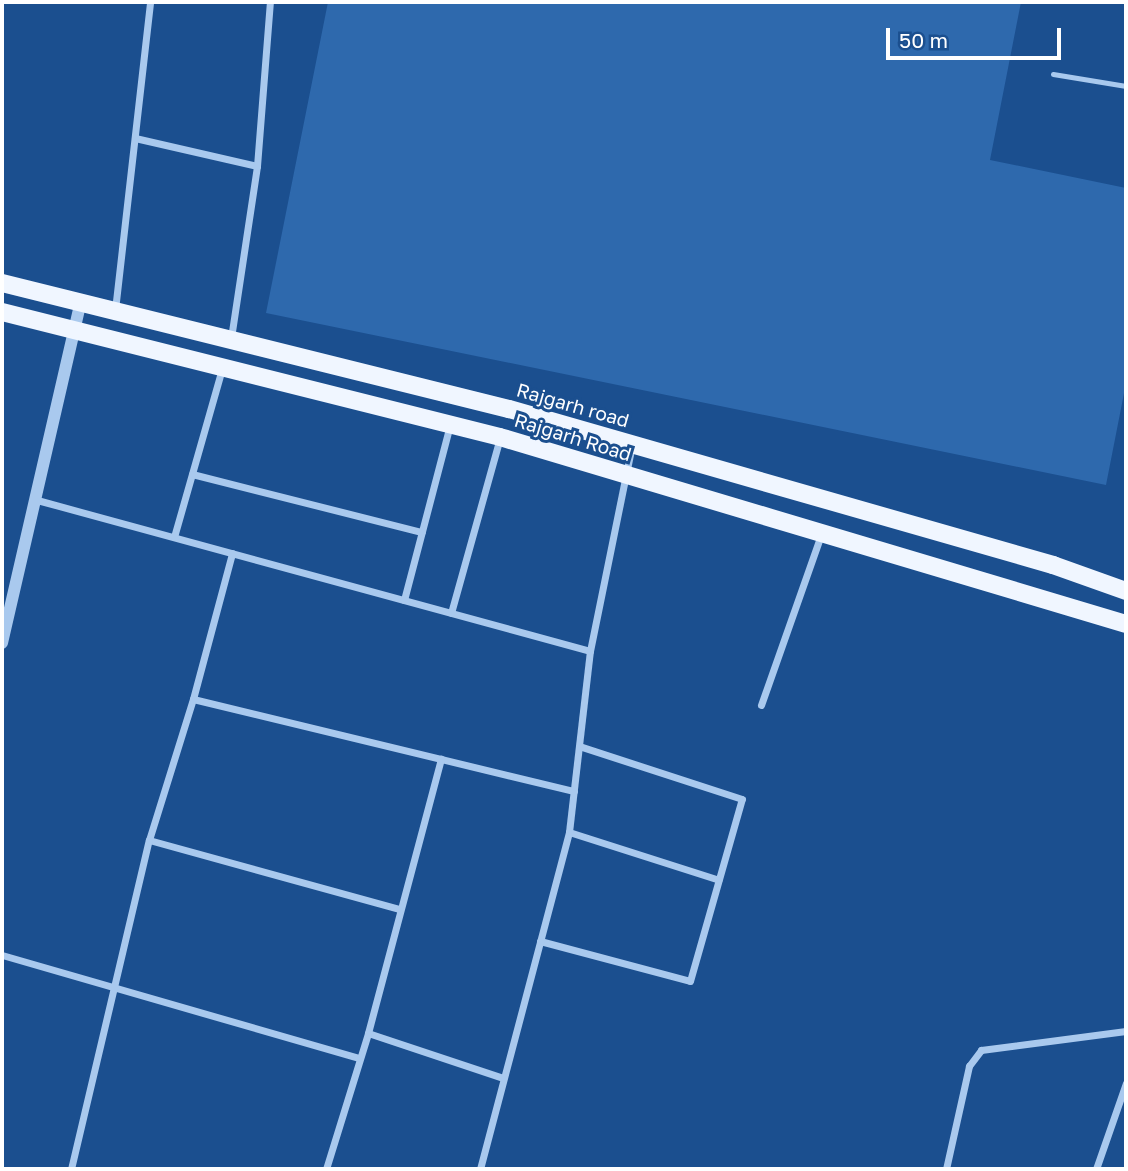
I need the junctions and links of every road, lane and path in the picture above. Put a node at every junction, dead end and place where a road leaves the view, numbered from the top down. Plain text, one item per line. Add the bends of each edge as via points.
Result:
1 (150, 2) edge
2 (270, 2) edge
3 (1053, 74) dead end
4 (1126, 86) edge
5 (135, 138) junction
6 (257, 166) junction
7 (2, 283) edge
8 (81, 302) junction
9 (115, 311) junction
10 (2, 312) edge
11 (76, 327) junction
12 (231, 338) junction
13 (223, 365) junction
14 (450, 425) junction
15 (500, 437) junction
16 (632, 443) junction
17 (192, 474) junction
18 (626, 475) junction
19 (37, 500) junction
20 (822, 531) junction
21 (422, 532) junction
22 (174, 537) junction
23 (232, 553) junction
24 (1126, 591) edge
25 (404, 600) junction
26 (451, 612) junction
27 (1126, 624) edge
28 (2, 643) edge
29 (590, 651) junction
30 (193, 699) junction
31 (761, 705) dead end
32 (579, 746) junction
33 (441, 759) junction
34 (574, 791) junction
35 (569, 832) junction
36 (149, 840) junction
37 (719, 880) junction
38 (400, 909) junction
39 (540, 942) junction
40 (2, 955) edge
41 (117, 988) junction
42 (1126, 1031) edge
43 (368, 1033) junction
44 (358, 1058) junction
45 (503, 1078) junction
46 (1126, 1083) edge
47 (71, 1169) edge
48 (326, 1169) edge
49 (480, 1169) edge
50 (946, 1169) edge
51 (1096, 1169) edge

1 - 5 street
2 - 6 street
3 - 4 lane
5 - 6 street
5 - 9 street
6 - 12 street
7 - 8 main road, Rajgarh road
8 - 9 main road, Rajgarh road
8 - 11 street
9 - 12 main road, Rajgarh road
10 - 11 main road, Rajgarh Road
11 - 13 main road, Rajgarh Road
11 - 19 street
12 - 16 main road, Rajgarh road
13 - 14 main road, Rajgarh Road
13 - 17 street
14 - 15 main road, Rajgarh Road
14 - 21 street
15 - 18 main road, Rajgarh Road
15 - 26 street
16 - 18 street
16 - 24 main road, Rajgarh road via 1053,565
17 - 21 street
17 - 22 street
18 - 20 main road, Rajgarh Road
18 - 29 street
19 - 22 street
19 - 28 street
20 - 27 main road, Rajgarh Road
20 - 31 street
21 - 25 street
22 - 23 street
23 - 25 street
23 - 30 street
25 - 26 street
26 - 29 street
29 - 32 street
30 - 33 street
30 - 36 street
32 - 34 street
32 - 37 street via 742,799
33 - 34 street
33 - 38 street
34 - 35 street
35 - 37 street
35 - 39 street
36 - 38 street
36 - 41 street
37 - 39 street via 690,981
38 - 43 street
39 - 45 street
40 - 41 street
41 - 44 street
41 - 47 street
42 - 50 street via 981,1050 968,1066
43 - 44 street
43 - 45 street
44 - 48 street
45 - 49 street
46 - 51 street

